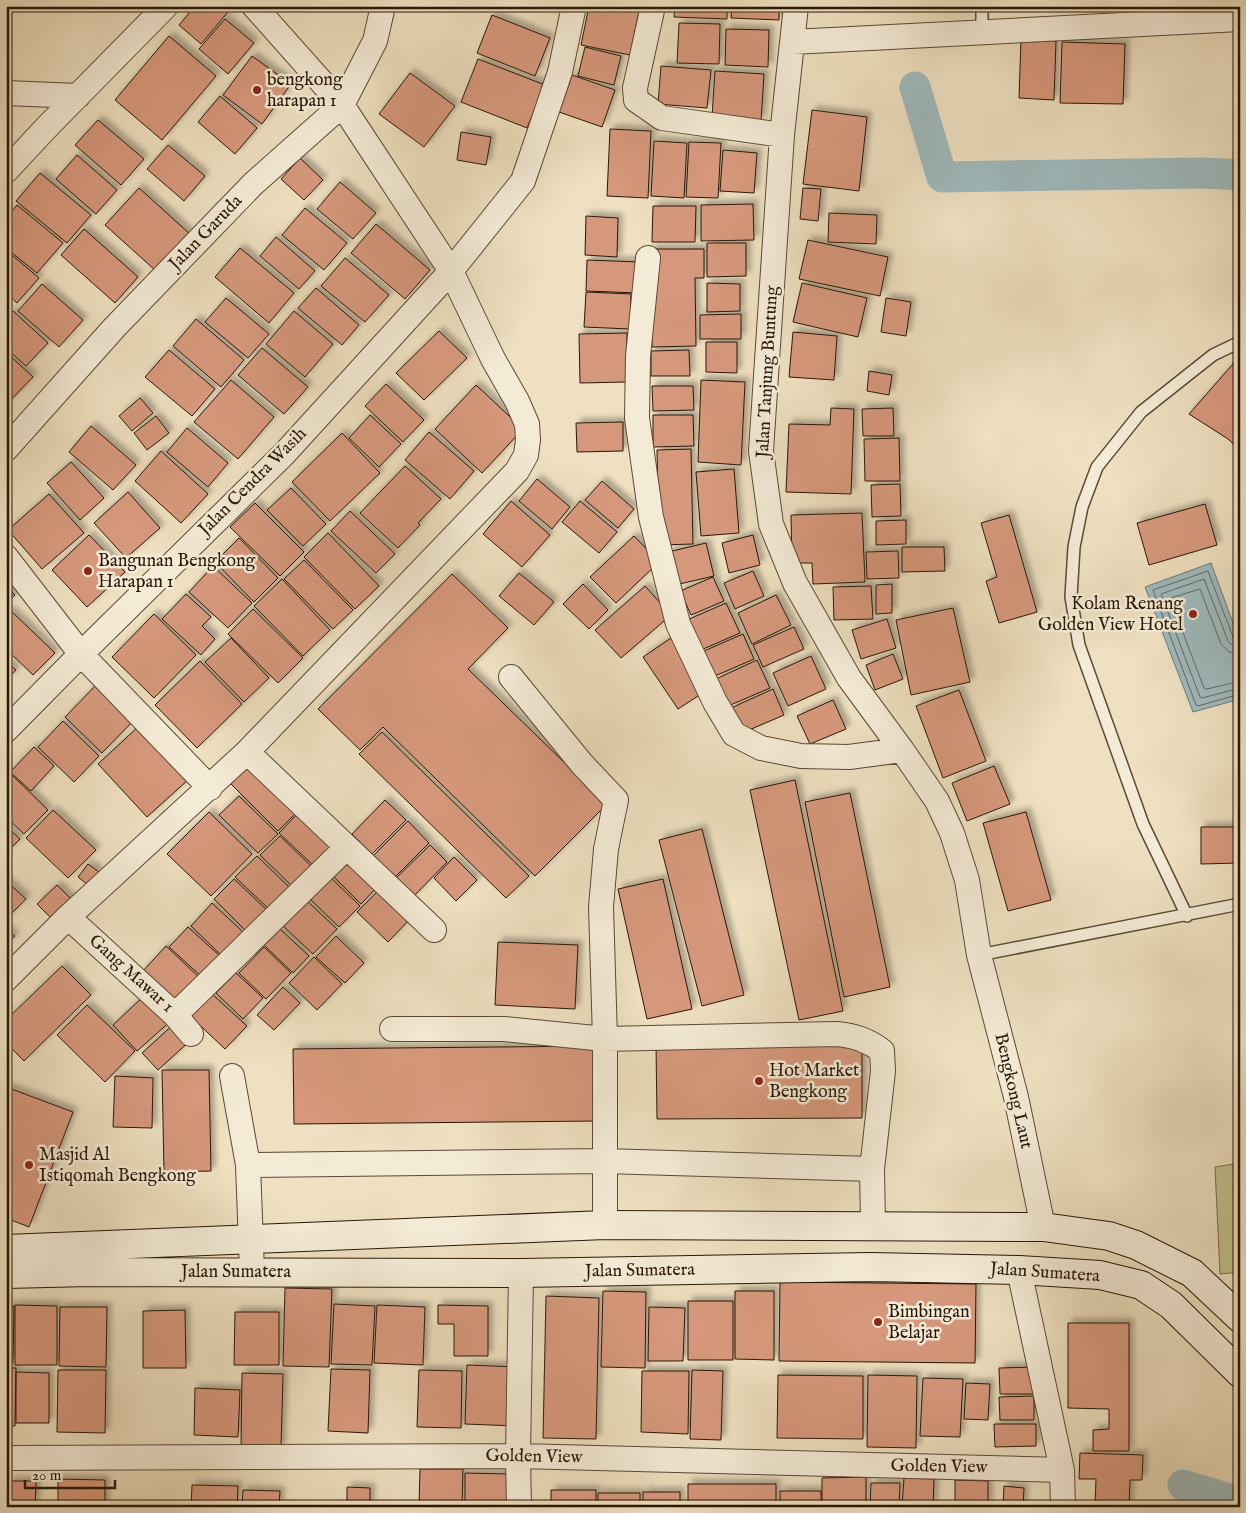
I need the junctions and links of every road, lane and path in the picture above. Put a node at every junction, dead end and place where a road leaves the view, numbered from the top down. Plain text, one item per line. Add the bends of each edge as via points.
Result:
1 (166, 6) edge
2 (254, 6) edge
3 (383, 6) edge
4 (574, 6) edge
5 (653, 6) edge
6 (796, 6) edge
7 (982, 6) edge
8 (1196, 14) edge
9 (1240, 19) edge
10 (982, 33) junction
11 (792, 42) junction
12 (6, 93) edge
13 (78, 96) junction
14 (342, 105) junction
15 (782, 135) junction
16 (6, 171) edge
17 (648, 258) dead end
18 (451, 270) junction
19 (1240, 342) edge
20 (6, 449) edge
21 (6, 557) edge
22 (80, 654) junction
23 (511, 677) dead end
24 (6, 730) edge
25 (902, 750) junction
26 (246, 752) junction
27 (210, 788) junction
28 (346, 848) junction
29 (1240, 904) edge
30 (1187, 916) junction
31 (68, 917) junction
32 (434, 930) dead end
33 (979, 955) junction
34 (6, 979) edge
35 (175, 1015) junction
36 (392, 1030) dead end
37 (191, 1034) dead end
38 (605, 1039) junction
39 (232, 1076) dead end
40 (604, 1162) junction
41 (248, 1165) junction
42 (872, 1169) junction
43 (605, 1225) junction
44 (872, 1225) junction
45 (1043, 1227) junction
46 (252, 1239) junction
47 (6, 1249) edge
48 (1019, 1270) junction
49 (252, 1272) junction
50 (521, 1273) junction
51 (6, 1274) edge
52 (1240, 1318) edge
53 (1240, 1372) edge
54 (518, 1456) junction
55 (6, 1458) edge
56 (1062, 1470) junction
57 (519, 1507) edge
58 (1063, 1507) edge

1 - 13 street
2 - 14 street
3 - 14 street, Jalan Garuda via 375,41
4 - 18 street, Jalan Cendra Wasih via 560,72 523,181
5 - 15 street via 635,88 636,100 662,118
6 - 11 street, Jalan Tanjung Buntung
7 - 10 lane
8 - 9 street
8 - 10 street
10 - 11 street
11 - 15 street, Jalan Tanjung Buntung
12 - 13 street
13 - 16 street
14 - 18 street
14 - 20 street, Jalan Garuda via 253,184 114,328
15 - 25 street, Jalan Tanjung Buntung via 761,451 771,524 795,583 848,678
17 - 25 street via 638,356 637,418 651,517 678,624 716,702 734,734 761,748 801,756 849,757
18 - 22 street, Jalan Cendra Wasih via 284,454
18 - 26 street via 493,359 518,400 527,424 526,455 517,471
19 - 30 lane via 1213,355 1141,412 1103,459 1082,507 1074,548 1071,597 1079,645 1143,824
21 - 22 street
22 - 24 street, Jalan Cendra Wasih
22 - 27 street
23 - 38 street via 616,800 606,849 601,907
25 - 33 street, Jalan Tanjung Buntung via 938,801 952,833 967,880
26 - 27 street
26 - 28 street
27 - 31 street
28 - 32 street
28 - 35 street
29 - 30 lane
30 - 33 lane
31 - 34 street
31 - 35 street, Gang Mawar 1
33 - 45 street, Bengkong Laut via 1016,1096
35 - 37 street, Gang Mawar 1
36 - 38 street via 504,1029
38 - 40 street
38 - 42 street via 837,1034 872,1043 882,1052 883,1071
39 - 41 street
40 - 41 street
40 - 42 street
40 - 43 street
41 - 46 street
42 - 44 street
43 - 44 main road, Jalan Sumatera
43 - 46 main road, Jalan Sumatera
44 - 45 main road, Jalan Sumatera
45 - 52 main road, Jalan Sumatera via 1109,1236 1136,1245 1192,1273
46 - 47 main road, Jalan Sumatera
46 - 49 street
48 - 50 main road, Jalan Sumatera via 871,1267
48 - 53 main road, Jalan Sumatera via 1100,1275 1141,1285 1172,1305
48 - 56 street
49 - 50 main road, Jalan Sumatera
49 - 51 main road, Jalan Sumatera
50 - 54 street
54 - 55 street, Golden View
54 - 56 street, Golden View
54 - 57 street
56 - 58 street

